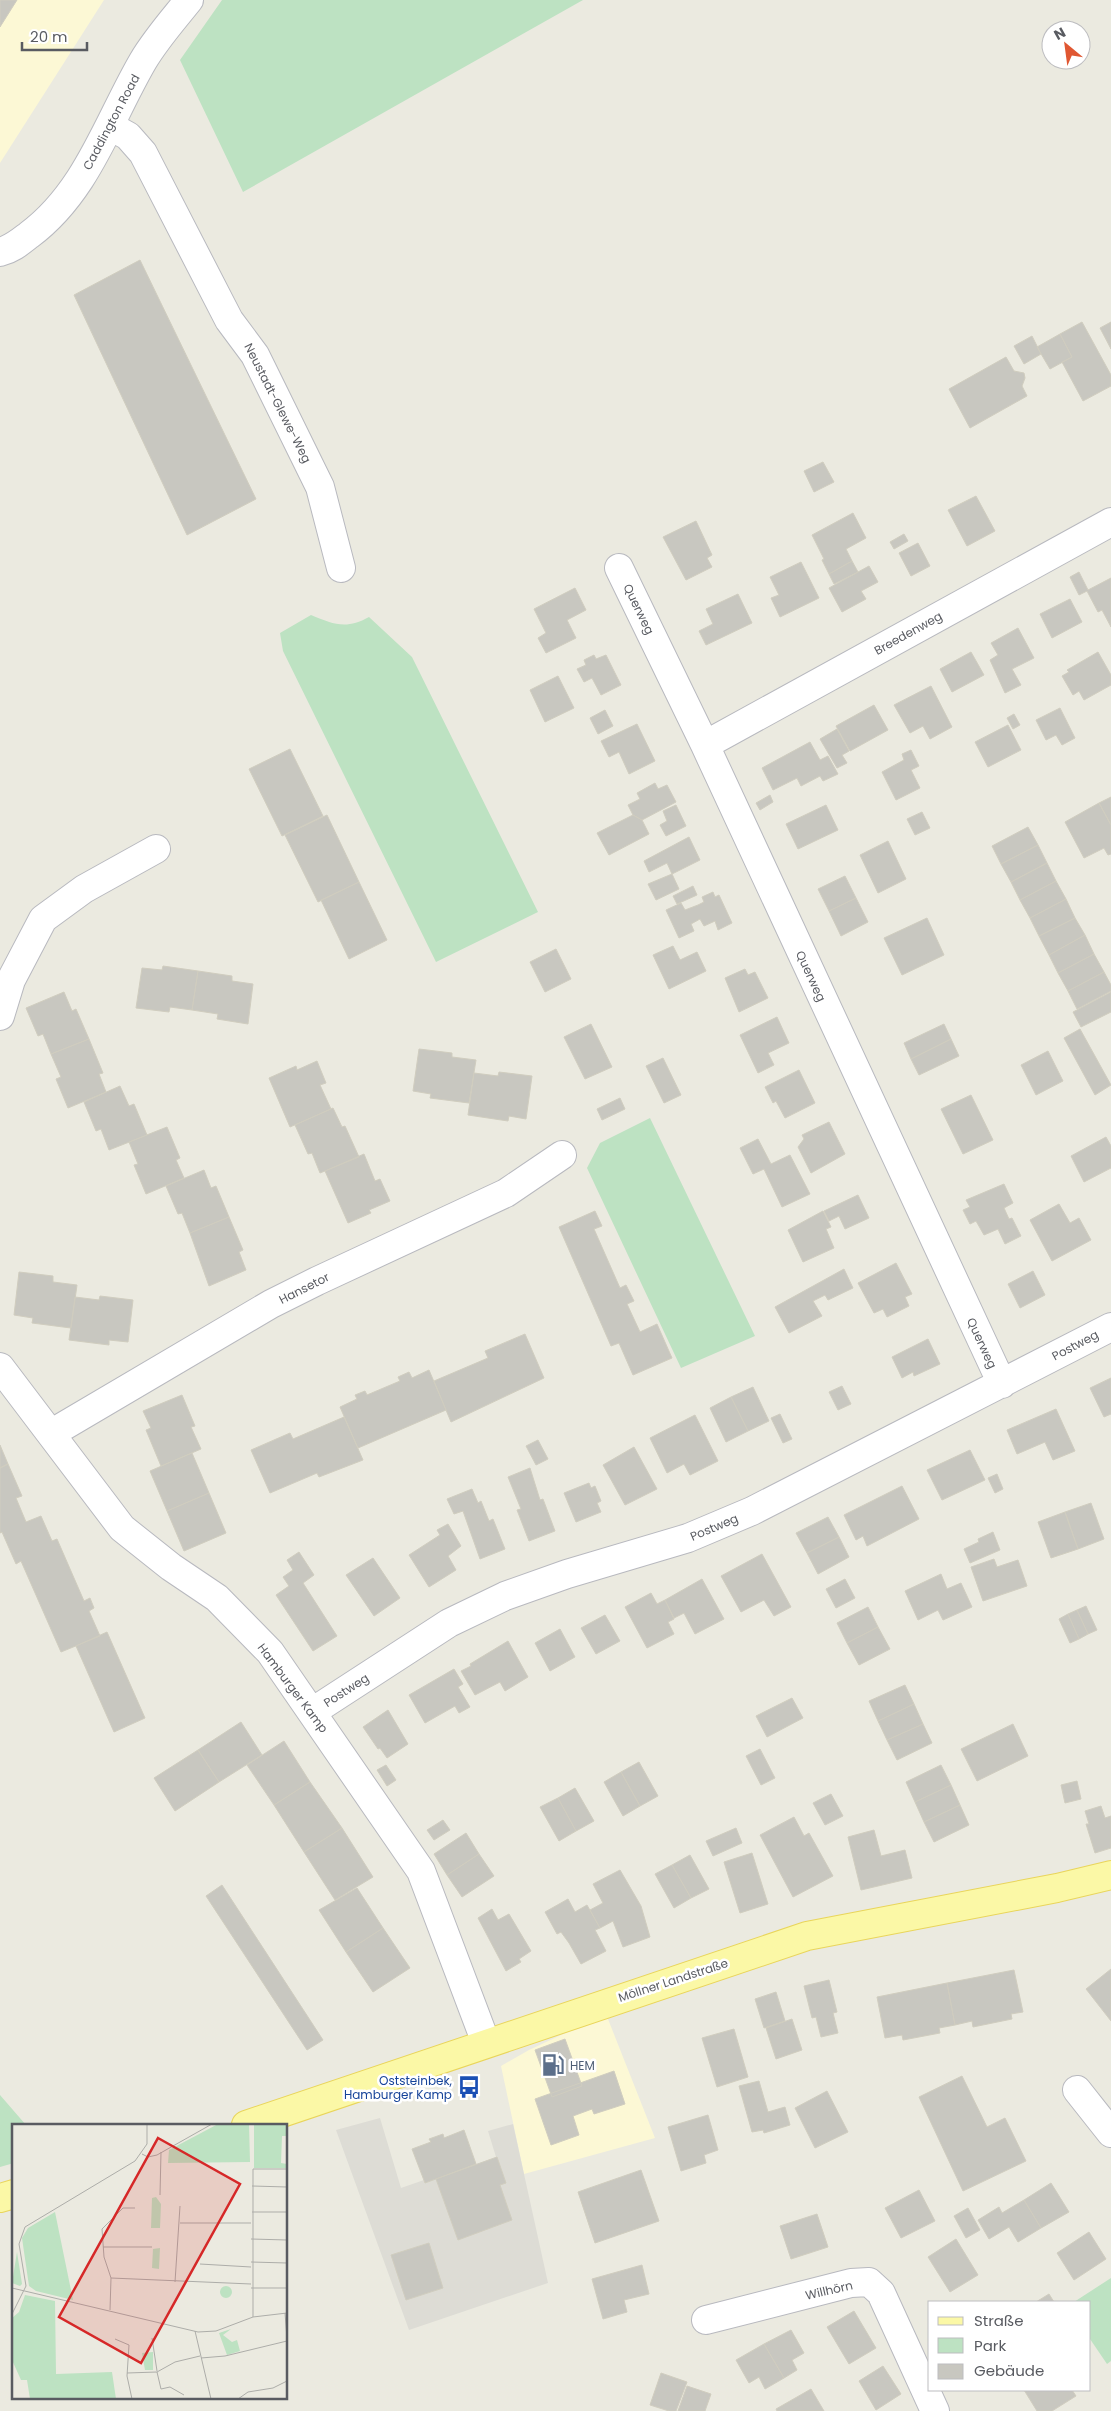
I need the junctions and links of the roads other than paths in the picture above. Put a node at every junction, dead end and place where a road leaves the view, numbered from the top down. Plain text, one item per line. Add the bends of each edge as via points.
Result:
1 (189, 0) edge
2 (110, 126) junction
3 (0, 252) edge
4 (1111, 522) edge
5 (341, 568) dead end
6 (619, 568) dead end
7 (705, 745) junction
8 (156, 849) dead end
9 (0, 1016) edge
10 (562, 1155) dead end
11 (1111, 1327) edge
12 (0, 1367) edge
13 (1002, 1384) junction
14 (52, 1433) junction
15 (312, 1712) junction
16 (1111, 1875) edge
17 (486, 2043) junction
18 (1077, 2090) dead end
19 (249, 2124) edge
20 (1111, 2133) edge
21 (706, 2320) dead end
22 (935, 2411) edge

1 - 2 street, Caddington Road via 148,53
2 - 3 street, Caddington Road via 81,179 43,224 10,249
2 - 5 street, Neustadt-Glewe-Weg via 128,136 143,153 229,320 255,355 320,487
4 - 7 street, Breedenweg
6 - 7 street, Querweg
7 - 13 street, Querweg
8 - 9 street via 84,889 43,919 11,980
10 - 14 street, Hansetor via 506,1194 272,1304
11 - 13 street, Postweg
12 - 14 street, Hamburger Kamp
13 - 15 street, Postweg via 752,1511 688,1538 505,1596 449,1623
14 - 15 street, Hamburger Kamp via 122,1528 217,1598 270,1652
15 - 17 street, Hamburger Kamp via 421,1871
16 - 17 main road, Möllner Landstraße via 807,1936
17 - 19 main road, Möllner Landstraße
18 - 20 street
21 - 22 street, Willhörn via 869,2282 881,2293

